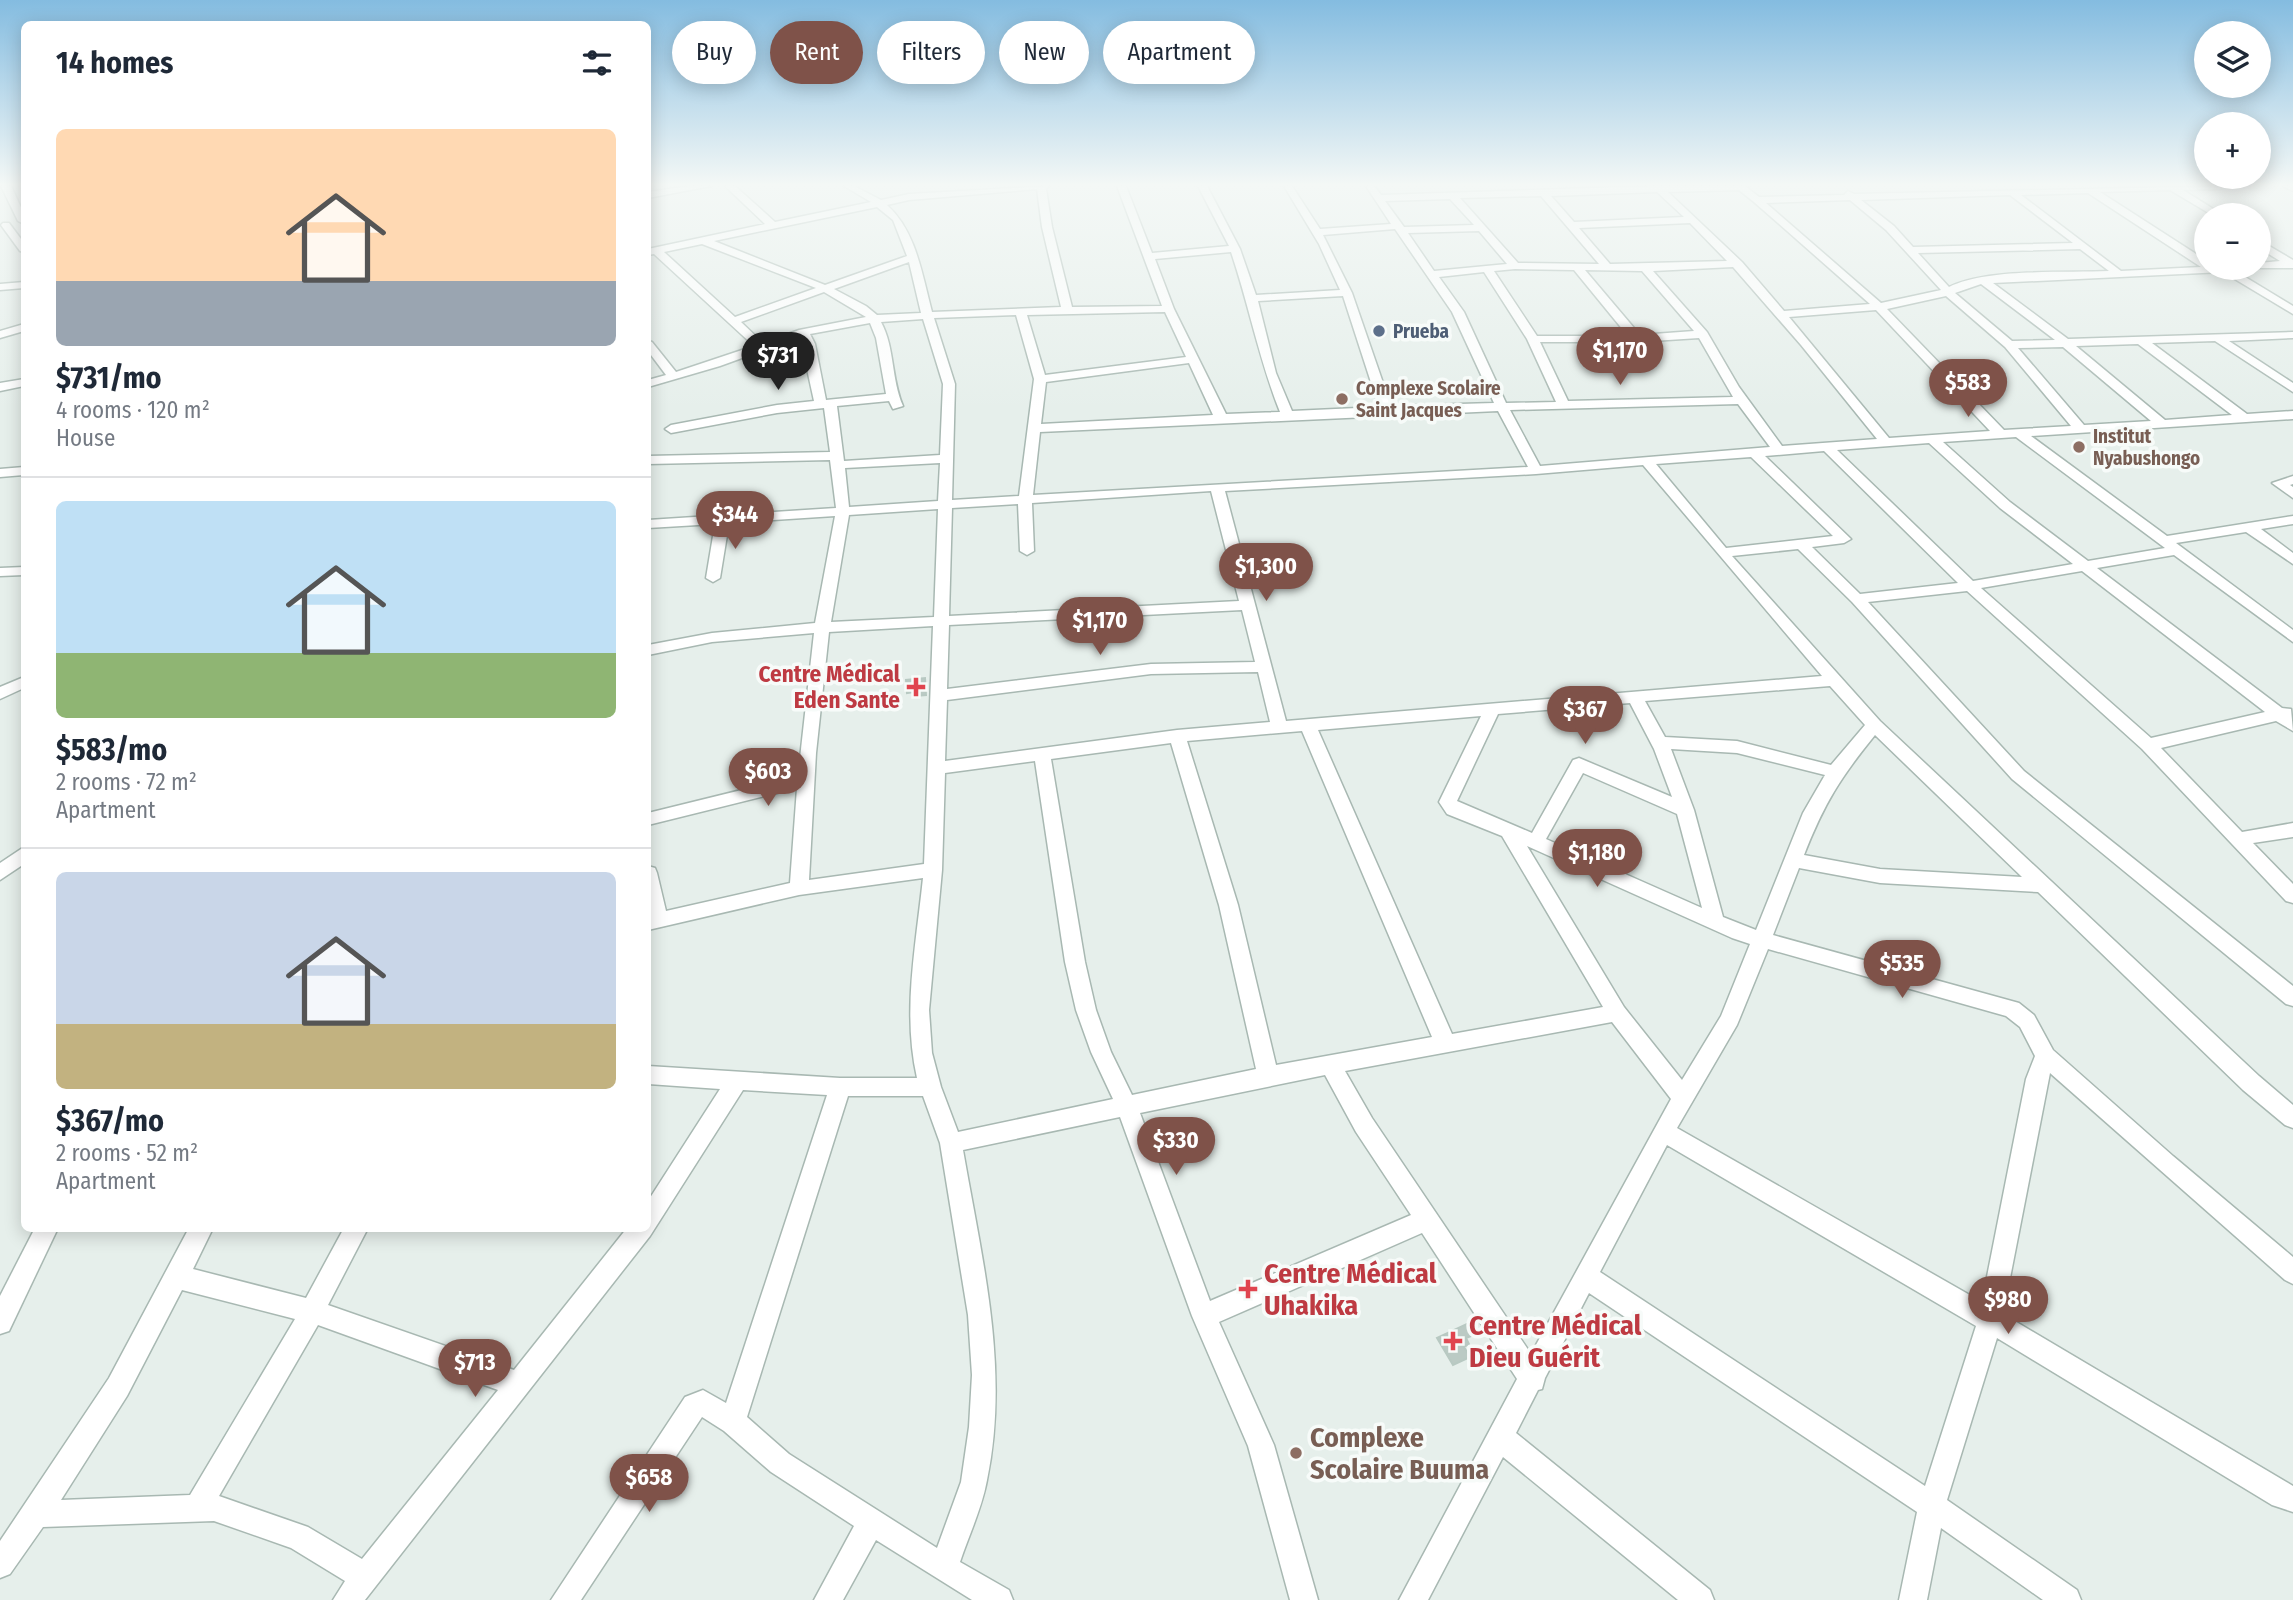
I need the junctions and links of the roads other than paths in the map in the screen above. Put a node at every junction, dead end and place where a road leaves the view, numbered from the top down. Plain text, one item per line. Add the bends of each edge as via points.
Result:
1 (663, 261) edge
2 (754, 261) edge
3 (902, 261) edge
4 (914, 261) edge
5 (1055, 261) edge
6 (1151, 261) edge
7 (1239, 261) edge
8 (1331, 261) edge
9 (1424, 261) edge
10 (1510, 261) edge
11 (1601, 261) edge
12 (1735, 261) edge
13 (1826, 261) edge
14 (1922, 261) edge
15 (2102, 261) edge
16 (1738, 264) junction
17 (2292, 264) edge
18 (1575, 265) junction
19 (1515, 266) junction
20 (1606, 266) junction
21 (2271, 266) edge
22 (1486, 267) junction
23 (1645, 268) junction
24 (2194, 269) edge
25 (2118, 273) junction
26 (1434, 274) junction
27 (1983, 280) junction
28 (2243, 280) edge
29 (21, 285) edge
30 (0, 287) edge
31 (823, 288) junction
32 (1948, 292) junction
33 (1347, 293) junction
34 (1252, 298) junction
35 (1879, 307) junction
36 (1169, 309) junction
37 (2293, 311) edge
38 (1021, 312) junction
39 (1068, 312) junction
40 (1784, 314) junction
41 (927, 315) junction
42 (874, 319) junction
43 (733, 321) junction
44 (21, 328) edge
45 (803, 332) junction
46 (1703, 334) junction
47 (0, 335) edge
48 (2293, 335) edge
49 (2216, 337) junction
50 (1533, 339) junction
51 (1637, 339) junction
52 (2141, 341) junction
53 (2067, 344) junction
54 (2009, 345) junction
55 (760, 346) junction
56 (651, 348) edge
57 (1194, 359) junction
58 (673, 376) junction
59 (1040, 379) junction
60 (651, 383) edge
61 (21, 384) edge
62 (0, 387) edge
63 (2293, 388) edge
64 (1740, 400) junction
65 (826, 404) junction
66 (1564, 405) junction
67 (1502, 407) junction
68 (1385, 410) junction
69 (1288, 415) junction
70 (2293, 415) edge
71 (1221, 418) junction
72 (2245, 419) junction
73 (2164, 424) junction
74 (671, 429) dead end
75 (1035, 429) junction
76 (2081, 430) junction
77 (2019, 433) junction
78 (2000, 434) junction
79 (1932, 439) junction
80 (1886, 442) junction
81 (1826, 447) junction
82 (1778, 450) junction
83 (1755, 452) junction
84 (946, 459) junction
85 (651, 460) edge
86 (836, 460) junction
87 (1645, 460) junction
88 (1536, 470) junction
89 (21, 471) edge
90 (0, 473) edge
91 (2293, 480) edge
92 (1217, 487) junction
93 (2293, 494) edge
94 (1026, 498) junction
95 (944, 504) junction
96 (843, 510) junction
97 (723, 519) junction
98 (2293, 520) edge
99 (651, 524) edge
100 (2250, 528) junction
101 (2165, 541) junction
102 (1800, 543) junction
103 (2179, 550) junction
104 (1027, 551) dead end
105 (1722, 553) junction
106 (2293, 560) edge
107 (2084, 566) junction
108 (21, 571) edge
109 (0, 572) edge
110 (713, 579) dead end
111 (1970, 586) junction
112 (1857, 599) junction
113 (1248, 605) junction
114 (943, 620) junction
115 (822, 628) junction
116 (2293, 637) edge
117 (651, 649) edge
118 (1264, 667) junction
119 (1835, 680) junction
120 (21, 684) edge
121 (0, 694) edge
122 (941, 695) junction
123 (1634, 696) junction
124 (1492, 709) junction
125 (2286, 713) edge
126 (1874, 725) junction
127 (2293, 725) edge
128 (1309, 727) junction
129 (1280, 728) junction
130 (1177, 736) junction
131 (1660, 742) junction
132 (2148, 745) junction
133 (1042, 753) junction
134 (936, 768) junction
135 (1835, 772) junction
136 (806, 780) junction
137 (1685, 810) junction
138 (651, 819) edge
139 (2293, 830) edge
140 (1509, 832) junction
141 (2237, 839) junction
142 (1536, 842) junction
143 (21, 856) edge
144 (1795, 860) junction
145 (933, 870) junction
146 (0, 873) edge
147 (2045, 885) junction
148 (799, 888) junction
149 (2293, 896) edge
150 (651, 902) edge
151 (653, 922) edge
152 (1715, 922) junction
153 (1763, 938) junction
154 (2293, 998) edge
155 (1617, 1013) junction
156 (1446, 1045) junction
157 (2046, 1056) junction
158 (1331, 1065) junction
159 (651, 1075) edge
160 (1268, 1076) junction
161 (737, 1081) junction
162 (840, 1087) junction
163 (930, 1087) junction
164 (1682, 1097) junction
165 (1126, 1104) junction
166 (2293, 1118) edge
167 (1663, 1131) junction
168 (951, 1143) junction
169 (651, 1214) edge
170 (1425, 1220) junction
171 (45, 1232) edge
172 (200, 1232) edge
173 (355, 1232) edge
174 (637, 1232) edge
175 (2293, 1272) edge
176 (176, 1277) junction
177 (1586, 1278) junction
178 (311, 1311) junction
179 (1204, 1316) junction
180 (1990, 1320) junction
181 (0, 1322) edge
182 (1532, 1380) junction
183 (517, 1384) junction
184 (733, 1422) junction
185 (1501, 1438) junction
186 (2293, 1499) edge
187 (1932, 1506) junction
188 (198, 1507) junction
189 (36, 1514) junction
190 (872, 1521) junction
191 (0, 1564) edge
192 (944, 1568) junction
193 (365, 1577) junction
194 (347, 1600) edge
195 (565, 1600) edge
196 (828, 1600) edge
197 (999, 1600) edge
198 (1304, 1600) edge
199 (1413, 1600) edge
200 (1700, 1600) edge
201 (1913, 1600) edge
202 (2067, 1600) edge

1 - 43 street
2 - 31 street
3 - 31 street
4 - 41 street
5 - 39 street
6 - 36 street
7 - 34 street
8 - 33 street
9 - 26 street
10 - 19 street
11 - 20 street
12 - 16 street
13 - 35 street
14 - 32 street
15 - 25 street
16 - 23 street
16 - 40 street
17 - 21 street
18 - 19 street
18 - 20 street
18 - 51 street
19 - 22 street
20 - 23 street
22 - 26 street
22 - 50 street
23 - 46 street
24 - 25 street
25 - 27 street
26 - 67 street via 1468,330
27 - 32 street
27 - 53 street
28 - 37 street
29 - 30 street
31 - 42 street
31 - 43 street
32 - 35 street
32 - 54 street
33 - 34 street
33 - 68 street
34 - 69 street via 1270,373
35 - 40 street
35 - 78 street
36 - 39 street
36 - 57 street
38 - 39 street
38 - 41 street
38 - 59 street
40 - 80 street
41 - 42 street
41 - 84 street via 949,384
42 - 45 street
42 - 65 street via 895,401
43 - 55 street
44 - 47 street
45 - 55 street
45 - 65 street
46 - 51 street
46 - 64 street
48 - 49 street
49 - 52 street
49 - 63 street
50 - 51 street
50 - 66 street
52 - 53 street
52 - 72 street
53 - 54 street
53 - 73 street
54 - 76 street
55 - 58 street
56 - 58 street
57 - 59 street
57 - 71 street
58 - 60 street
59 - 75 street
61 - 62 street
64 - 66 street
64 - 82 street
65 - 74 street via 759,411
65 - 86 street
66 - 67 street
67 - 68 street
67 - 88 street
68 - 69 street
69 - 71 street
70 - 72 street
71 - 75 street
72 - 73 street
73 - 76 street
75 - 94 street
76 - 77 street
77 - 78 street
77 - 101 street
78 - 79 street
79 - 80 street
79 - 107 street via 2005,505
80 - 81 street
81 - 82 street
81 - 111 street
82 - 83 street
83 - 87 street
83 - 102 street via 1845,537
84 - 86 street
84 - 95 street
85 - 86 street
86 - 96 street
87 - 88 street
87 - 105 street
88 - 92 street
89 - 90 street
91 - 93 street via 2279,483
92 - 94 street
92 - 113 street
94 - 95 street
94 - 104 street
95 - 96 street
95 - 114 street
96 - 97 street
96 - 115 street
97 - 99 street
97 - 110 street
98 - 100 street
100 - 101 street
100 - 106 street
101 - 103 street
102 - 105 street
102 - 112 street
103 - 107 street
103 - 116 street
105 - 119 street
107 - 111 street
107 - 125 street
108 - 109 street
111 - 112 street
111 - 132 street
112 - 154 street via 2018,775
113 - 114 street
113 - 118 street
114 - 115 street
114 - 122 street
115 - 117 street via 716,636
115 - 136 street
118 - 122 street via 1151,669
118 - 129 street
119 - 123 street
119 - 126 street
120 - 121 street
122 - 134 street
123 - 124 street
123 - 131 street
124 - 128 street
124 - 140 street via 1448,802 1452,809
125 - 127 street
125 - 132 street
126 - 135 street
126 - 147 street
128 - 129 street
128 - 156 street
129 - 130 street
130 - 133 street
130 - 160 street via 1226,890
131 - 135 street via 1737,747
131 - 137 street
132 - 141 street
133 - 134 street
133 - 165 street via 1086,1010
134 - 145 street
135 - 144 street via 1812,813
136 - 138 street
136 - 148 street
137 - 142 street via 1579,764
137 - 152 street
139 - 141 street
140 - 142 street
140 - 155 street
141 - 149 street
142 - 152 street
143 - 146 street
144 - 147 street via 1880,876
144 - 153 street
145 - 148 street
145 - 163 street via 919,1010
147 - 166 street
148 - 151 street
150 - 151 street
152 - 153 street
153 - 157 street via 2012,1009 2027,1021
153 - 164 street via 1730,1018
155 - 156 street
155 - 164 street
156 - 158 street
157 - 175 street
157 - 180 street via 2037,1079
158 - 160 street
158 - 170 street
159 - 161 street
160 - 165 street
161 - 162 street
161 - 169 street
162 - 163 street
162 - 184 street
163 - 168 street
164 - 167 street
165 - 168 street
165 - 179 street
167 - 177 street
167 - 180 street
168 - 192 street via 980,1315 985,1375 974,1482
170 - 179 street
170 - 182 street
171 - 181 street
172 - 176 street
173 - 178 street
174 - 183 street
176 - 178 street
176 - 189 street via 118,1387
177 - 182 street
177 - 187 street
178 - 183 street
178 - 188 street
179 - 198 street via 1261,1445
180 - 186 street via 2281,1496
180 - 187 street
182 - 185 street
183 - 193 street
184 - 190 street via 780,1462
184 - 195 street via 703,1403 694,1406
185 - 199 street
185 - 200 street
187 - 201 street
187 - 202 street
188 - 189 street
188 - 193 street via 214,1508 298,1537
189 - 191 street
190 - 192 street
190 - 196 street
192 - 197 street
193 - 194 street

